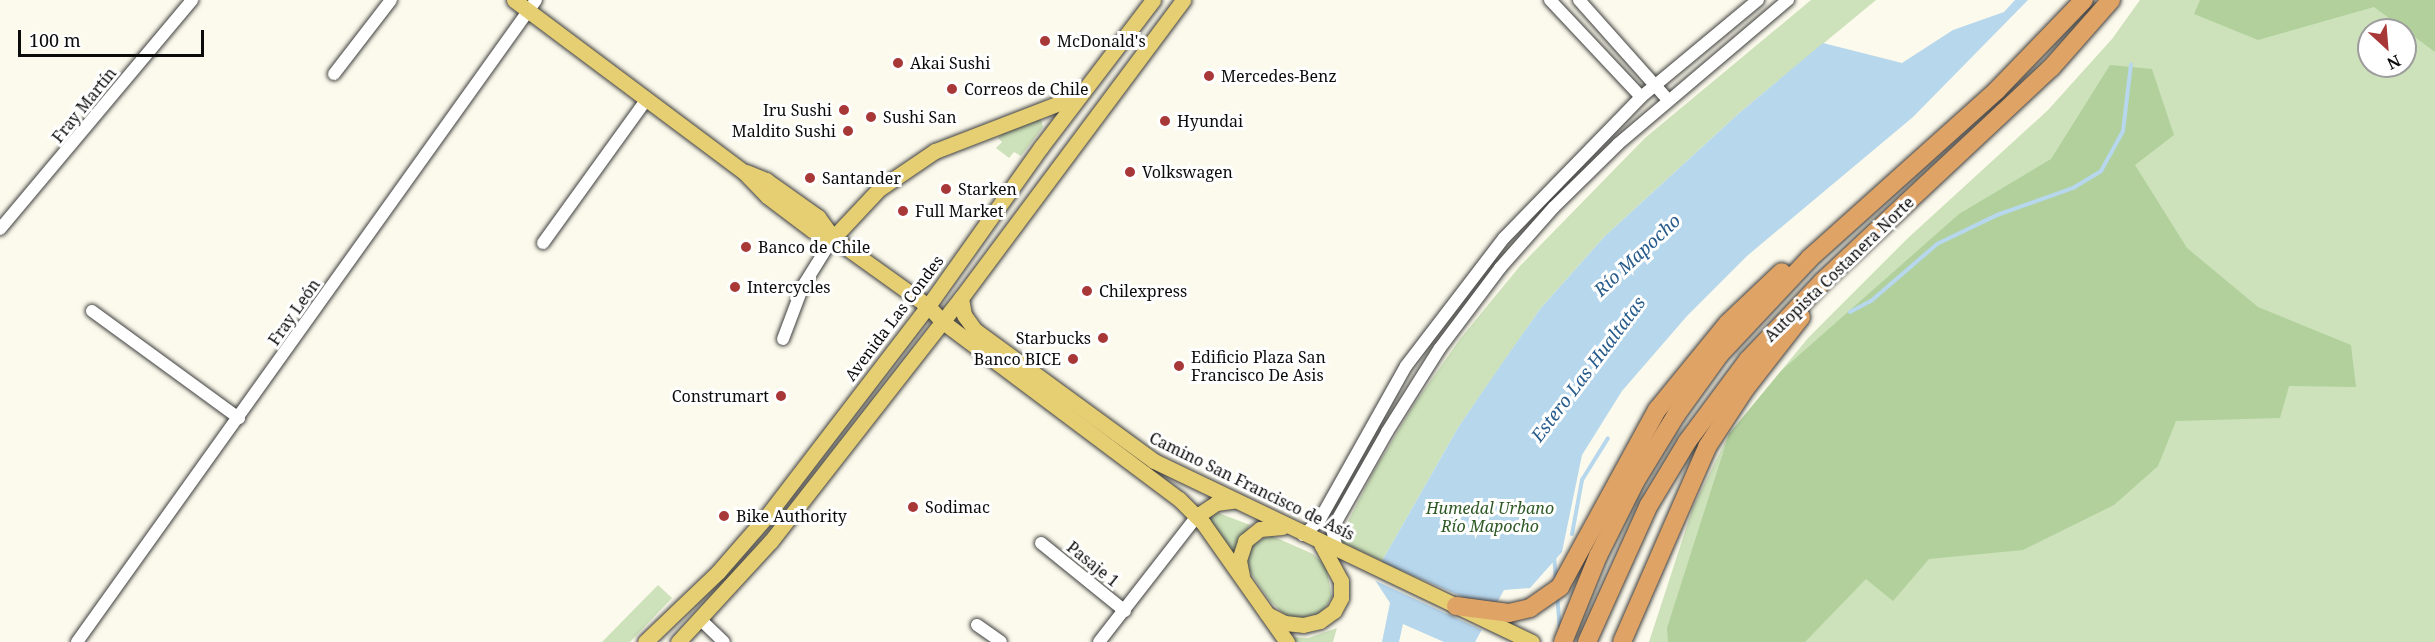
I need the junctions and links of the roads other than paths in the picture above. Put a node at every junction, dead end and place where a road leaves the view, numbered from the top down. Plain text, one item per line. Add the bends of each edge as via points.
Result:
1 (192, 0) edge
2 (391, 0) edge
3 (514, 0) edge
4 (1183, 0) edge
5 (1550, 0) edge
6 (1580, 0) edge
7 (1758, 0) edge
8 (1788, 0) edge
9 (2084, 0) edge
10 (2111, 0) edge
11 (1151, 3) edge
12 (532, 5) edge
13 (1604, 25) junction
14 (1590, 39) junction
15 (1152, 40) junction
16 (334, 74) dead end
17 (1656, 85) junction
18 (1080, 95) junction
19 (1641, 97) junction
20 (647, 99) junction
21 (1668, 100) junction
22 (0, 229) edge
23 (1842, 229) junction
24 (833, 238) junction
25 (543, 243) dead end
26 (1858, 249) junction
27 (961, 298) junction
28 (928, 306) junction
29 (92, 311) dead end
30 (943, 322) junction
31 (783, 339) dead end
32 (239, 418) junction
33 (1233, 501) junction
34 (1197, 516) junction
35 (1288, 528) junction
36 (1303, 534) junction
37 (1320, 542) junction
38 (1041, 543) dead end
39 (1337, 549) junction
40 (1243, 579) junction
41 (1456, 606) junction
42 (1125, 610) junction
43 (1262, 611) junction
44 (700, 619) junction
45 (977, 625) dead end
46 (77, 642) edge
47 (645, 642) edge
48 (678, 642) edge
49 (724, 642) edge
50 (1001, 642) edge
51 (1099, 642) edge
52 (1287, 642) edge
53 (1532, 642) edge
54 (1563, 642) edge
55 (1587, 642) edge
56 (1622, 642) edge

1 - 22 street, Fray Martín
2 - 16 street
3 - 12 main road, Camino San Francisco de Asís
4 - 15 main road
5 - 14 street
6 - 13 street
7 - 17 street
8 - 21 street
9 - 23 highway, Autopista Costanera Norte via 2030,59
10 - 26 highway, Autopista Costanera Norte via 2043,76
11 - 15 main road via 1155,20
11 - 18 main road, Avenida Las Condes
12 - 20 main road, Camino San Francisco de Asís
12 - 32 street, Fray León
13 - 14 street
13 - 17 street
14 - 19 street
15 - 27 main road
17 - 19 street
17 - 21 street
18 - 24 main road via 935,151 879,189
18 - 28 main road, Avenida Las Condes
19 - 36 street via 1536,201 1453,300 1383,402 1319,521
20 - 24 main road, Camino San Francisco de Asís via 744,172 766,180 818,217
20 - 25 street
21 - 39 street via 1554,207 1472,305 1416,385 1335,524 1331,535
23 - 41 highway via 1761,289 1692,364 1641,435 1560,587 1530,608 1497,613
23 - 54 highway, Autopista Costanera Norte via 1748,321 1698,384 1635,482
24 - 28 main road, Camino San Francisco de Asís
24 - 31 street via 803,286
26 - 55 highway, Autopista Costanera Norte via 1770,335 1706,414 1649,505
26 - 56 highway via 1745,389 1719,428 1686,490
27 - 30 main road
27 - 33 main road, Camino San Francisco de Asís via 964,315 975,330 1123,440
28 - 30 main road, Camino San Francisco de Asís
28 - 47 main road, Avenida Las Condes via 749,538
29 - 32 street
30 - 34 main road, Camino San Francisco de Asís via 1148,473
30 - 44 main road via 751,566
32 - 46 street, Fray León
33 - 34 main road via 1216,503
33 - 35 main road, Camino San Francisco de Asís
34 - 40 main road, Camino San Francisco de Asís
34 - 42 street
35 - 36 main road, Camino San Francisco de Asís
35 - 40 main road via 1269,526 1252,534 1239,560
36 - 37 main road, Camino San Francisco de Asís
37 - 39 main road, Camino San Francisco de Asís
37 - 43 main road via 1341,582 1341,598 1334,611 1320,621 1294,625
38 - 42 street, Pasaje 1
39 - 41 main road, Camino San Francisco de Asís
40 - 43 main road, Camino San Francisco de Asís
41 - 53 main road, Camino San Francisco de Asís
42 - 51 street
43 - 52 main road, Camino San Francisco de Asís
44 - 48 main road
44 - 49 street
45 - 50 street

